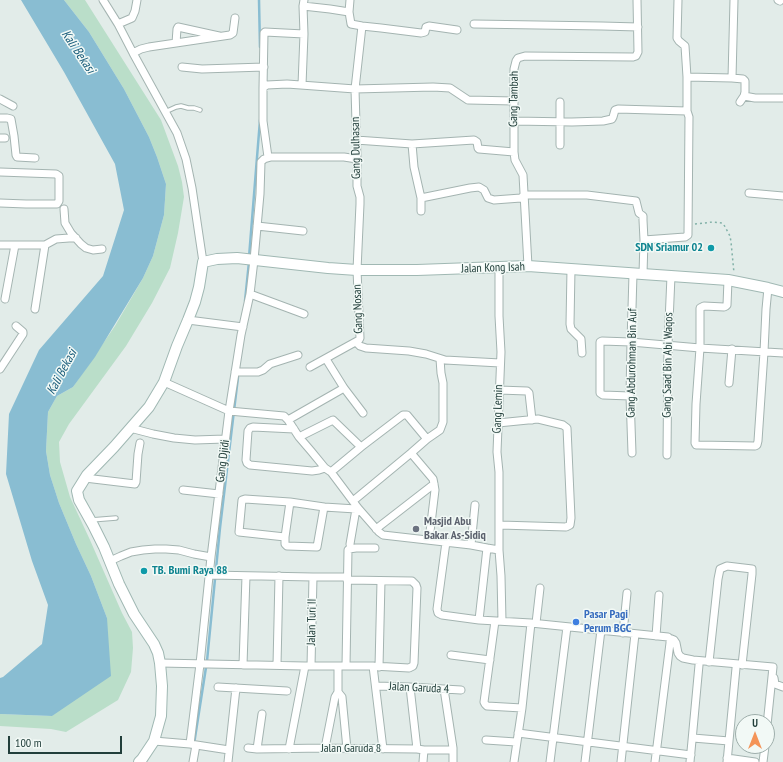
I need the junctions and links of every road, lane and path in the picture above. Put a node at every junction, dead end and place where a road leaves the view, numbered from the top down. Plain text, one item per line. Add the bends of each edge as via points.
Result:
1 (103, 0) edge
2 (137, 0) edge
3 (350, 0) edge
4 (637, 0) edge
5 (678, 0) edge
6 (734, 0) edge
7 (304, 3) edge
8 (349, 12) junction
9 (235, 18) dead end
10 (118, 24) junction
11 (474, 24) dead end
12 (362, 26) junction
13 (638, 28) junction
14 (457, 30) dead end
15 (304, 34) junction
16 (224, 37) junction
17 (176, 42) junction
18 (133, 53) junction
19 (182, 67) dead end
20 (264, 67) junction
21 (687, 76) junction
22 (732, 78) junction
23 (264, 85) junction
24 (302, 85) junction
25 (355, 89) junction
26 (783, 98) edge
27 (0, 99) edge
28 (514, 101) junction
29 (560, 102) dead end
30 (13, 106) dead end
31 (200, 110) dead end
32 (687, 111) junction
33 (165, 112) junction
34 (0, 118) edge
35 (514, 121) junction
36 (559, 122) junction
37 (356, 140) junction
38 (412, 144) junction
39 (560, 145) dead end
40 (514, 152) junction
41 (36, 158) dead end
42 (268, 158) junction
43 (357, 159) junction
44 (0, 172) edge
45 (750, 193) dead end
46 (524, 195) junction
47 (783, 196) edge
48 (421, 198) junction
49 (0, 203) edge
50 (64, 208) dead end
51 (421, 211) dead end
52 (689, 224) junction
53 (256, 226) junction
54 (303, 231) dead end
55 (76, 238) junction
56 (644, 240) junction
57 (0, 245) edge
58 (15, 245) junction
59 (45, 245) junction
60 (102, 249) dead end
61 (251, 260) junction
62 (203, 262) junction
63 (528, 266) junction
64 (499, 267) junction
65 (357, 270) junction
66 (571, 270) junction
67 (638, 274) junction
68 (671, 276) junction
69 (731, 281) junction
70 (768, 288) junction
71 (783, 292) edge
72 (250, 294) junction
73 (5, 299) dead end
74 (35, 309) dead end
75 (304, 314) dead end
76 (188, 320) junction
77 (16, 326) dead end
78 (243, 327) junction
79 (356, 342) junction
80 (631, 342) junction
81 (668, 345) junction
82 (700, 348) junction
83 (732, 350) junction
84 (764, 352) junction
85 (582, 353) dead end
86 (783, 353) edge
87 (298, 355) dead end
88 (326, 359) junction
89 (440, 359) junction
90 (500, 363) junction
91 (310, 367) dead end
92 (0, 369) edge
93 (235, 372) junction
94 (164, 382) junction
95 (729, 383) dead end
96 (344, 388) junction
97 (499, 390) junction
98 (630, 396) junction
99 (229, 411) junction
100 (363, 413) dead end
101 (288, 420) junction
102 (532, 420) junction
103 (498, 423) junction
104 (130, 428) junction
105 (294, 429) junction
106 (299, 437) junction
107 (427, 439) junction
108 (225, 440) junction
109 (140, 443) dead end
110 (361, 447) junction
111 (411, 453) junction
112 (632, 453) dead end
113 (667, 454) dead end
114 (328, 470) junction
115 (86, 478) junction
116 (434, 484) junction
117 (183, 490) dead end
118 (219, 494) junction
119 (353, 501) junction
120 (290, 502) junction
121 (324, 506) junction
122 (475, 506) dead end
123 (357, 508) junction
124 (116, 518) dead end
125 (90, 520) junction
126 (500, 525) junction
127 (376, 529) junction
128 (285, 537) junction
129 (429, 540) junction
130 (446, 542) junction
131 (350, 544) dead end
132 (471, 545) junction
133 (375, 548) dead end
134 (486, 548) junction
135 (499, 550) junction
136 (212, 557) junction
137 (110, 562) junction
138 (210, 575) junction
139 (246, 576) junction
140 (279, 576) junction
141 (314, 577) junction
142 (347, 579) junction
143 (381, 581) junction
144 (540, 588) dead end
145 (627, 594) dead end
146 (659, 595) dead end
147 (479, 620) junction
148 (498, 621) junction
149 (534, 623) junction
150 (567, 627) junction
151 (601, 630) junction
152 (623, 633) junction
153 (636, 634) junction
154 (656, 636) junction
155 (668, 637) junction
156 (452, 655) dead end
157 (490, 660) junction
158 (709, 662) junction
159 (160, 663) junction
160 (200, 664) junction
161 (243, 665) junction
162 (277, 665) junction
163 (699, 665) dead end
164 (308, 666) junction
165 (338, 666) junction
166 (346, 666) junction
167 (376, 666) junction
168 (739, 666) junction
169 (773, 674) junction
170 (218, 686) dead end
171 (376, 686) junction
172 (410, 687) junction
173 (783, 687) edge
174 (236, 688) junction
175 (444, 689) junction
176 (462, 690) dead end
177 (287, 691) dead end
178 (338, 692) junction
179 (522, 708) junction
180 (262, 714) dead end
181 (768, 714) edge
182 (518, 733) junction
183 (553, 738) junction
184 (693, 738) junction
185 (486, 740) dead end
186 (154, 741) junction
187 (729, 741) junction
188 (516, 742) junction
189 (588, 742) junction
190 (193, 744) junction
191 (623, 747) junction
192 (248, 748) dead end
193 (325, 748) junction
194 (257, 749) junction
195 (289, 749) junction
196 (347, 749) junction
197 (383, 749) junction
198 (229, 750) junction
199 (420, 750) junction
200 (453, 750) junction
201 (657, 751) junction
202 (690, 758) edge
203 (727, 760) edge
204 (139, 762) edge
205 (193, 762) edge
206 (228, 762) edge
207 (423, 762) edge
208 (453, 762) edge
209 (514, 762) edge
210 (550, 762) edge
211 (585, 762) edge
212 (621, 762) edge
213 (655, 762) edge
214 (755, 762) edge

1 - 10 street
2 - 10 street via 132,18
3 - 8 street
4 - 13 street, Gang Tambah
5 - 21 street via 678,38 685,46
6 - 22 street
7 - 8 street
7 - 15 street
8 - 12 street via 350,24
9 - 16 street via 233,33
10 - 18 street
11 - 13 street
12 - 14 street via 421,33 429,26
12 - 25 street, Gang Dulhasan
13 - 28 street, Gang Tambah via 638,52 633,57 518,58 514,69
15 - 20 street via 265,32
15 - 24 street
16 - 17 street
16 - 17 street via 178,27
17 - 18 street
18 - 33 street
19 - 20 street
20 - 23 street
21 - 22 street
21 - 32 street
22 - 26 street via 745,81 742,99
23 - 24 street
23 - 42 street via 263,121
24 - 25 street
25 - 28 street via 447,88 453,89 468,100
25 - 37 street, Gang Dulhasan
27 - 30 street
28 - 35 street, Gang Tambah
29 - 36 street
31 - 33 lane via 182,106
32 - 36 street via 618,109 615,110 612,119 603,121
32 - 52 street
33 - 62 street via 177,133 186,159
34 - 41 street via 11,119 17,157
35 - 36 street
35 - 40 street, Gang Tambah
36 - 39 street
37 - 38 street
37 - 43 street, Gang Dulhasan
38 - 40 street via 474,140 479,149
38 - 48 street
40 - 46 street, Gang Tambah via 523,175
42 - 43 street
42 - 53 street, Gang Djidi via 261,162
43 - 65 street, Gang Dulhasan via 360,204
44 - 49 street via 59,176 57,204
45 - 47 street
46 - 48 street via 521,198 494,200 488,198 480,187
46 - 56 street, Gang Abdurohman Bin Auf via 587,195 636,201 639,213 643,216
46 - 63 street, Gang Tambah
48 - 51 street
50 - 55 street via 66,223
52 - 56 street via 688,235 684,237
52 - 69 path via 722,223 731,242
53 - 54 street
53 - 61 street, Gang Djidi
55 - 59 street via 56,239
55 - 60 street via 86,248
56 - 67 street, Gang Abdurohman Bin Auf
57 - 58 street
58 - 59 street
58 - 73 street
59 - 74 street
61 - 62 street, Jalan Kong Isah via 236,258
61 - 65 street, Jalan Kong Isah
61 - 72 street, Gang Djidi
62 - 76 street via 199,287
63 - 64 street, Jalan Kong Isah
63 - 66 street, Jalan Kong Isah
64 - 65 street, Jalan Kong Isah
64 - 90 street, Gang Lemin
65 - 79 street, Gang Nosan via 360,338
66 - 67 street, Jalan Kong Isah
66 - 85 street via 570,324 571,329 581,339
67 - 68 street, Jalan Kong Isah
67 - 80 street, Gang Abdurohman Bin Auf
68 - 69 street, Jalan Kong Isah
68 - 81 street, Gang Saad Bin Abi Waqos
69 - 70 street, Jalan Kong Isah
69 - 82 street via 726,306 700,308
70 - 71 street, Jalan Kong Isah
70 - 84 street
72 - 75 street
72 - 78 street, Gang Djidi
76 - 78 street
76 - 94 street
77 - 92 street via 23,334
78 - 93 street, Gang Djidi
79 - 88 street, Gang Nosan
79 - 89 street via 366,348 409,351
80 - 81 street
80 - 98 street, Gang Abdurohman Bin Auf
80 - 98 street via 600,342 600,393
81 - 82 street
81 - 113 street, Gang Saad Bin Abi Waqos
82 - 83 street
82 - 84 street via 696,445 757,445
83 - 84 street
83 - 95 street
84 - 86 street
87 - 93 street via 270,364 258,372
88 - 91 street, Gang Nosan
88 - 96 street
89 - 90 street
89 - 107 street via 443,422 440,430
90 - 97 street, Gang Lemin
93 - 99 street, Gang Djidi
94 - 99 street
94 - 104 street via 149,407
96 - 100 street
96 - 101 street
97 - 102 street via 527,391
97 - 103 street, Gang Lemin
98 - 112 street, Gang Abdurohman Bin Auf
99 - 101 street via 280,415
99 - 108 street, Gang Djidi
101 - 105 street
102 - 103 street
102 - 126 street via 546,420 567,428 570,525
103 - 126 street, Gang Lemin
104 - 108 street via 174,438
104 - 115 street
105 - 106 street
105 - 114 street via 250,428 247,463 312,471
106 - 110 street via 333,420
106 - 114 street
107 - 110 street via 407,415 404,415
107 - 111 street
108 - 118 street, Gang Djidi
109 - 115 street via 135,484
110 - 114 street
111 - 116 street
111 - 119 street
114 - 119 street
115 - 125 street via 78,488 77,494
116 - 127 street
116 - 129 street
117 - 118 street
118 - 136 street, Gang Djidi
119 - 123 street
120 - 121 street
120 - 128 street
120 - 128 street via 245,499 241,501 239,532
121 - 123 street
121 - 128 street via 317,547 287,546
122 - 132 street
123 - 127 street
123 - 131 street
124 - 125 lane
125 - 137 street
126 - 135 street, Gang Lemin
127 - 129 street via 383,535
129 - 130 street
130 - 132 street
130 - 147 street via 437,611 442,615
132 - 134 street
133 - 142 street via 348,549
134 - 135 street
134 - 147 street
135 - 148 street, Gang Lemin via 501,576
136 - 137 street via 180,550 155,549 131,552
136 - 138 street, Gang Djidi
137 - 159 street via 134,614 154,644
138 - 139 street
138 - 160 street, Gang Djidi
139 - 140 street
139 - 161 street
140 - 141 street
140 - 162 street
141 - 142 street
141 - 164 street, Jalan Turi II
142 - 143 street
142 - 166 street
143 - 167 street
143 - 167 street via 412,581 416,585 414,665 409,668
144 - 149 street
145 - 152 street
146 - 154 street
147 - 148 street
148 - 149 street
148 - 157 street, Gang Lemin
149 - 150 street
149 - 179 street
150 - 151 street
150 - 183 street
151 - 152 street
151 - 189 street
152 - 153 street
153 - 154 street
153 - 191 street
154 - 155 street
155 - 158 street via 674,640 682,658
155 - 201 street via 670,642
156 - 157 street
157 - 179 street, Gang Lemin via 485,704
158 - 168 street
158 - 168 street via 720,569 727,566 752,569
159 - 160 street
159 - 186 street via 161,716
160 - 161 street
160 - 190 street, Gang Djidi
161 - 162 street
162 - 164 street
163 - 184 street
164 - 165 street
164 - 195 street, Jalan Turi II
165 - 166 street
165 - 178 street
166 - 167 street
167 - 171 street
168 - 169 street via 774,667
168 - 187 street
169 - 173 street via 775,684
169 - 181 street
170 - 174 street
171 - 172 street, Jalan Garuda 4
171 - 197 street
172 - 175 street, Jalan Garuda 4
172 - 199 street
174 - 177 street
174 - 198 street
175 - 176 street, Jalan Garuda 4
175 - 200 street
178 - 193 street via 335,696
178 - 196 street via 342,697
179 - 182 street
180 - 194 street
182 - 183 street
182 - 188 street
183 - 189 street
183 - 210 street
184 - 187 street
184 - 202 street
185 - 188 street
186 - 190 street
186 - 204 street
187 - 203 street
188 - 209 street
189 - 191 street
189 - 211 street
190 - 198 street
190 - 205 street, Gang Djidi
191 - 201 street
191 - 212 street
192 - 194 street, Jalan Garuda 8
193 - 195 street, Jalan Garuda 8
193 - 196 street, Jalan Garuda 8
194 - 195 street, Jalan Garuda 8
196 - 197 street, Jalan Garuda 8
197 - 199 street, Jalan Garuda 8
198 - 206 street
199 - 200 street, Jalan Garuda 8
199 - 207 street
200 - 208 street
201 - 202 street
201 - 213 street
203 - 214 street

